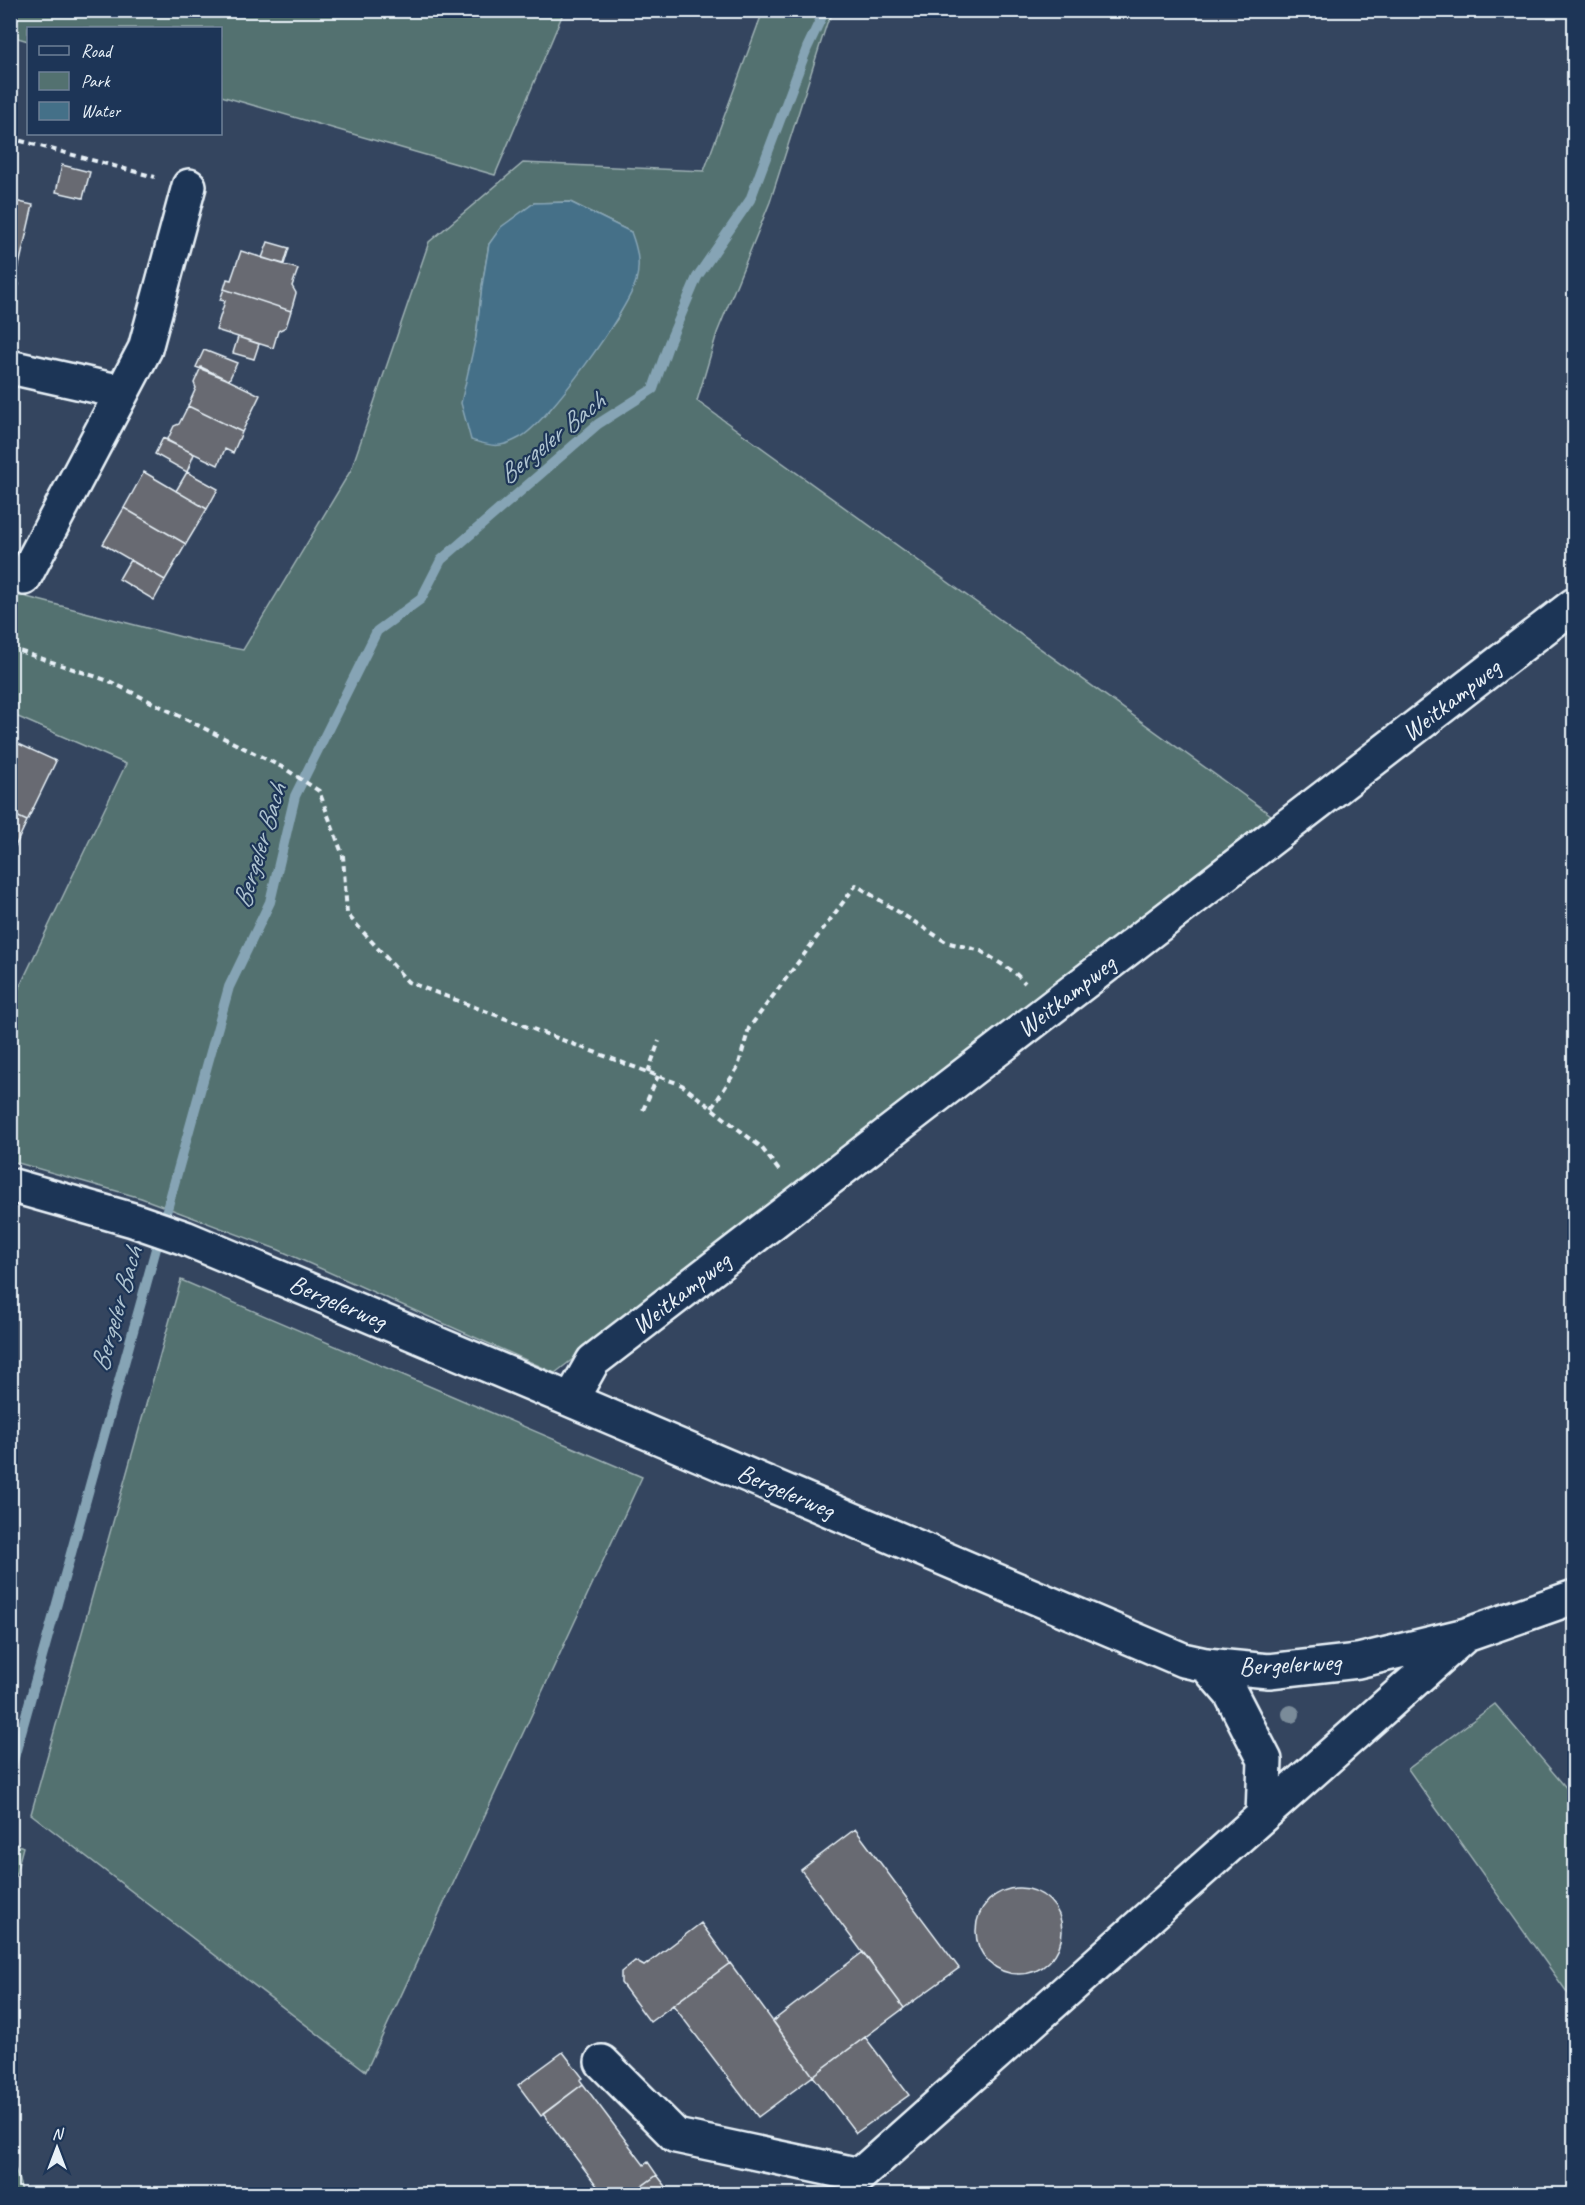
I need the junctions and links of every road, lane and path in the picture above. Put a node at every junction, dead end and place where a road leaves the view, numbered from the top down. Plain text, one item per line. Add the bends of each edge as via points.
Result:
1 (10, 138) edge
2 (189, 186) joint
3 (10, 367) edge
4 (122, 392) junction
5 (24, 578) dead end
6 (1575, 605) edge
7 (10, 648) edge
8 (1050, 1009) junction
9 (659, 1041) dead end
10 (648, 1072) junction
11 (658, 1076) junction
12 (712, 1108) junction
13 (643, 1110) dead end
14 (10, 1185) edge
15 (801, 1200) junction
16 (571, 1400) junction
17 (1575, 1597) edge
18 (1466, 1635) junction
19 (1206, 1665) junction
20 (1263, 1815) junction
21 (602, 2062) dead end
22 (864, 2185) edge

1 - 2 path
2 - 4 street via 145,349
3 - 4 street
4 - 5 street
6 - 8 street, Weitkampweg
7 - 10 path via 110,681 284,768 319,791 343,856 347,914 408,982
8 - 12 path via 1014,972 981,951 946,942 856,885 749,1028 738,1067
8 - 15 street, Weitkampweg
9 - 10 path
10 - 11 path
11 - 12 path via 682,1084
11 - 13 path
12 - 15 path via 761,1147
14 - 16 street, Bergelerweg via 185,1238
15 - 16 street, Weitkampweg via 593,1361
16 - 19 street, Bergelerweg via 1182,1660
17 - 18 street, Bergelerweg
18 - 19 street, Bergelerweg via 1358,1661 1269,1671
18 - 20 street
19 - 20 street via 1231,1694 1265,1760
20 - 22 street
21 - 22 street via 676,2136

